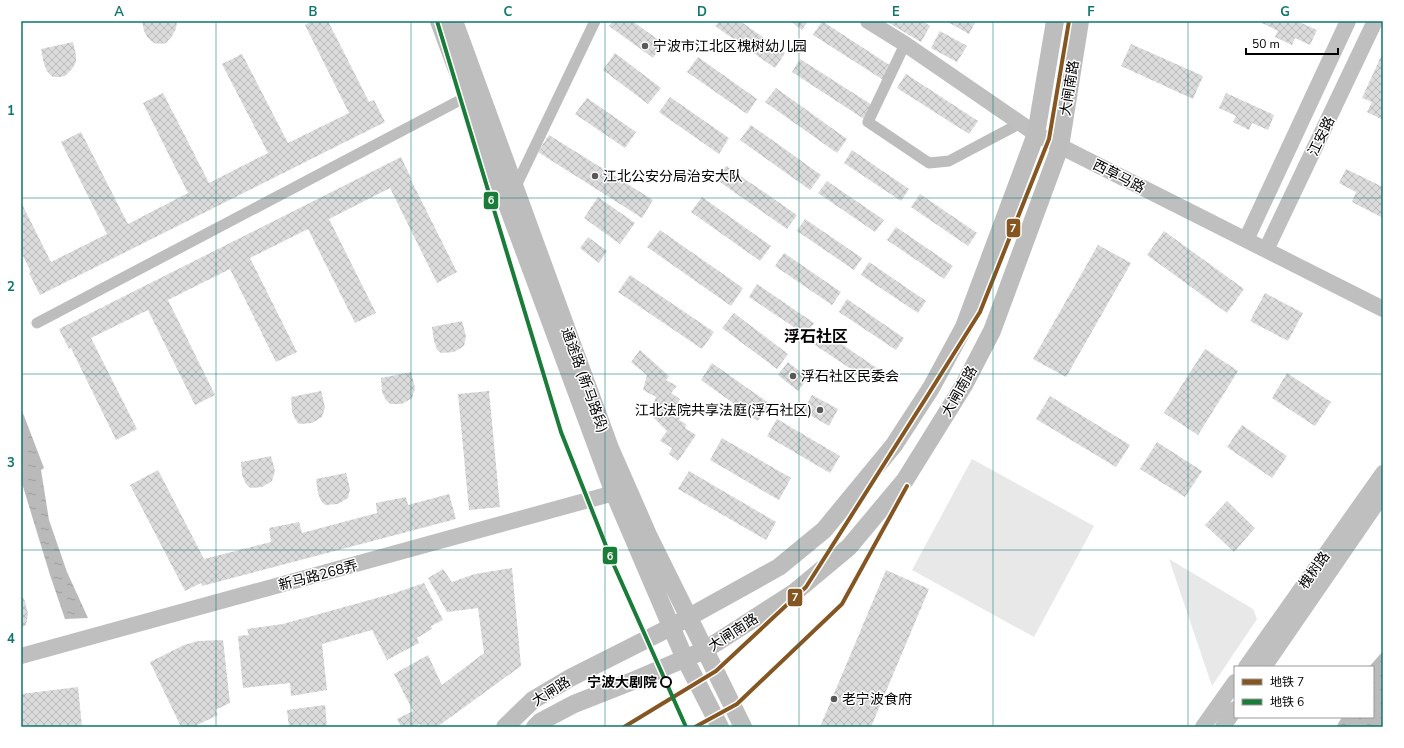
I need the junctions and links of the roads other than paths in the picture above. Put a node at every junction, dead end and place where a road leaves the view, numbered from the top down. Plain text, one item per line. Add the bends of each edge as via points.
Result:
1 (438, 21) edge
2 (454, 21) edge
3 (595, 21) edge
4 (868, 21) edge
5 (1055, 21) edge
6 (1080, 21) edge
7 (1348, 21) edge
8 (1375, 21) edge
9 (905, 44) junction
10 (466, 97) junction
11 (1021, 124) junction
12 (1036, 134) junction
13 (1060, 147) junction
14 (515, 188) junction
15 (1246, 240) junction
16 (1266, 250) junction
17 (1383, 309) edge
18 (37, 323) dead end
19 (1383, 473) edge
20 (614, 493) junction
21 (1383, 494) edge
22 (688, 617) junction
23 (671, 628) junction
24 (705, 650) junction
25 (21, 656) edge
26 (685, 659) junction
27 (1247, 666) edge
28 (1265, 666) edge
29 (1234, 683) edge
30 (1234, 710) edge
31 (505, 727) edge
32 (535, 727) edge
33 (720, 727) edge
34 (743, 727) edge
35 (1203, 727) edge
36 (1223, 727) edge

1 - 10 main road, 通途路 (新马路段)
2 - 14 main road, 通途路 (新马路段)
3 - 14 street
4 - 9 street, 西草马路
5 - 12 main road, 大闸南路
6 - 13 main road, 大闸南路
7 - 15 street, 江安路
8 - 16 street, 江安路
9 - 11 street, 西草马路
9 - 11 street via 868,122 929,163 949,160
10 - 18 street
10 - 20 main road, 通途路 (新马路段)
11 - 12 street, 西草马路
12 - 13 street, 西草马路
12 - 22 main road, 大闸南路 via 964,327 931,388 894,445 824,530 779,567
13 - 15 street, 西草马路
13 - 24 main road, 大闸南路 via 992,331 964,384 905,480 849,548 795,592
14 - 22 main road, 通途路 (新马路段) via 610,448
15 - 16 street, 西草马路
16 - 17 street, 西草马路
19 - 27 street, 槐树路
20 - 23 main road, 通途路 (新马路段)
20 - 25 street, 新马路268弄
21 - 28 street, 槐树路
22 - 23 main road, 大闸路
22 - 24 main road, 通途路 (新马路段)
23 - 26 main road, 通途路 (新马路段)
23 - 31 main road, 大闸路 via 570,678 533,700
24 - 26 main road, 大闸南路
24 - 34 main road, 通途路 (新马路段)
26 - 32 main road, 大闸路 via 574,704
26 - 33 main road, 通途路 (新马路段)
29 - 35 street
30 - 36 street

